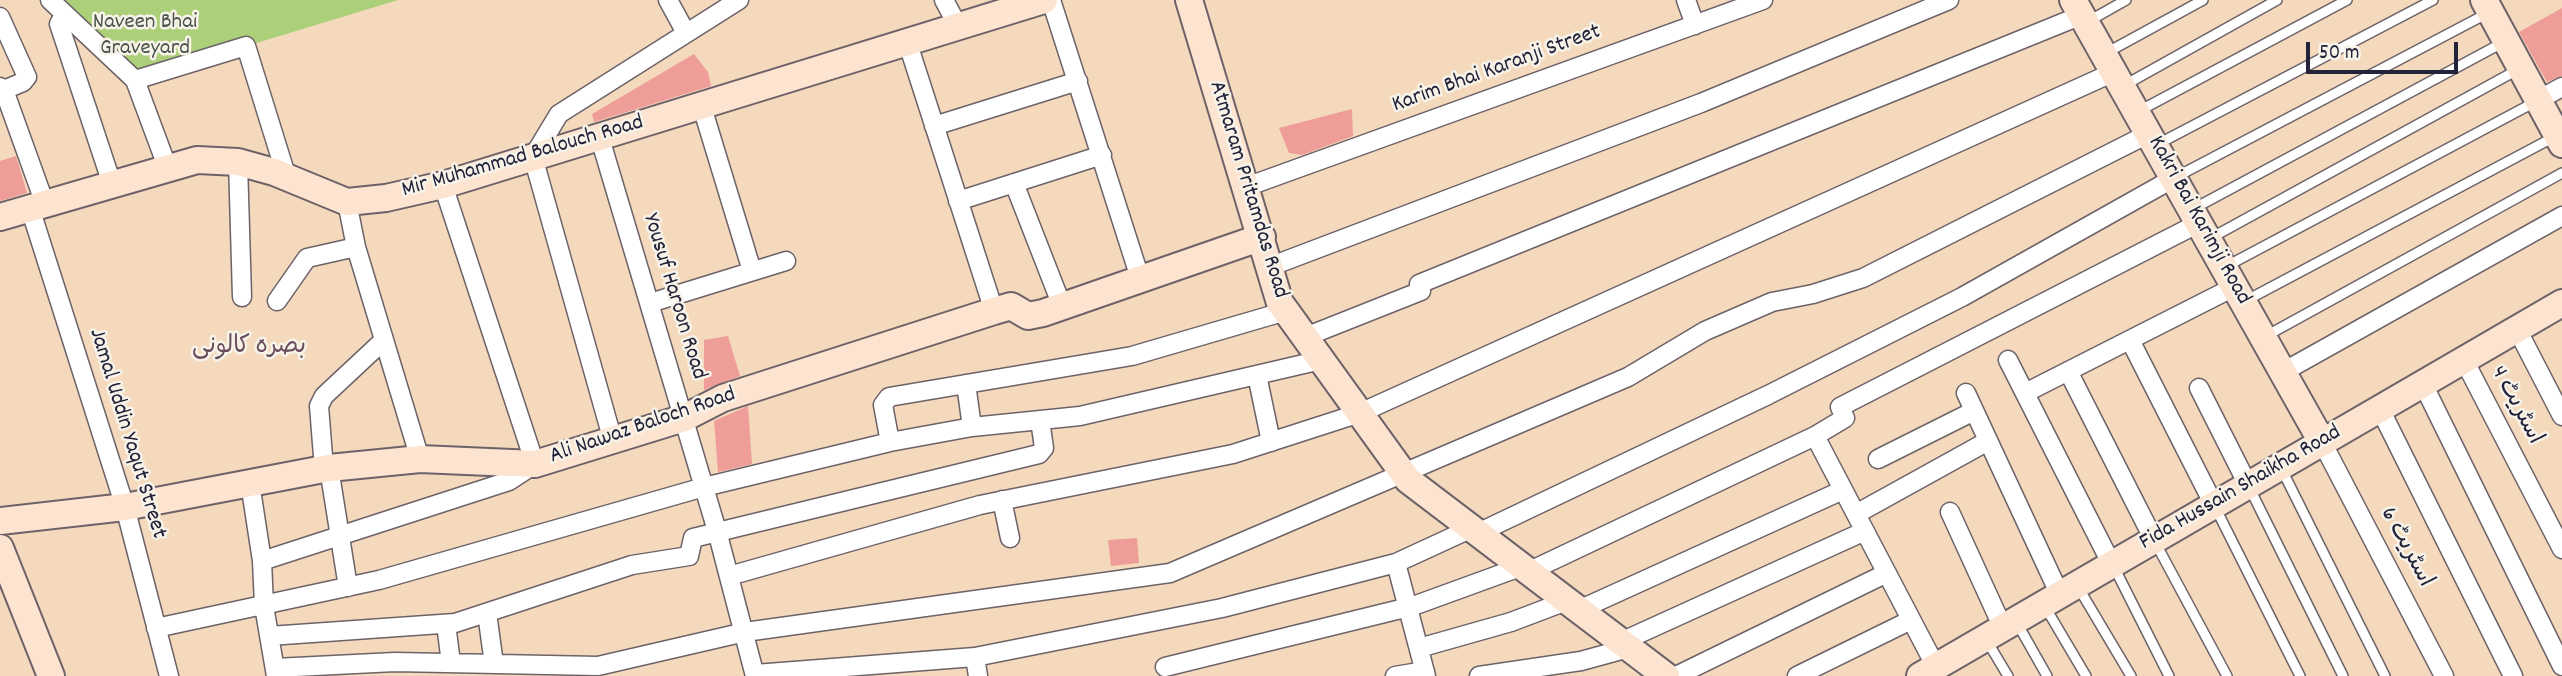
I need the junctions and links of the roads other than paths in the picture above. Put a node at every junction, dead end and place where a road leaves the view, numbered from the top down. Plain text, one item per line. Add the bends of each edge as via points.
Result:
1 (50, 0) edge
2 (668, 0) edge
3 (739, 0) edge
4 (944, 0) edge
5 (1044, 0) edge
6 (1051, 0) edge
7 (1189, 0) edge
8 (1686, 0) edge
9 (1763, 0) edge
10 (1949, 0) edge
11 (2126, 0) edge
12 (2203, 0) edge
13 (2277, 0) edge
14 (2347, 0) edge
15 (2432, 0) edge
16 (2487, 6) edge
17 (2080, 12) edge
18 (65, 14) junction
19 (0, 17) edge
20 (1695, 25) junction
21 (959, 28) junction
22 (686, 33) junction
23 (2506, 41) junction
24 (908, 44) junction
25 (2521, 68) junction
26 (2113, 71) junction
27 (135, 80) junction
28 (1077, 81) junction
29 (2562, 87) edge
30 (2, 89) edge
31 (2538, 100) junction
32 (702, 107) junction
33 (934, 126) junction
34 (2147, 130) junction
35 (599, 135) junction
36 (2560, 140) edge
37 (1102, 155) junction
38 (533, 157) junction
39 (238, 162) junction
40 (168, 169) junction
41 (2562, 173) edge
42 (286, 178) junction
43 (2174, 178) junction
44 (1014, 183) junction
45 (113, 184) junction
46 (443, 185) junction
47 (1246, 187) junction
48 (958, 201) junction
49 (347, 202) junction
50 (37, 206) junction
51 (2562, 216) edge
52 (0, 217) edge
53 (2199, 224) junction
54 (1262, 237) junction
55 (356, 247) junction
56 (786, 261) dead end
57 (1269, 267) junction
58 (752, 271) junction
59 (1140, 278) junction
60 (2234, 286) junction
61 (242, 297) dead end
62 (277, 301) dead end
63 (650, 303) junction
64 (2562, 303) edge
65 (1062, 306) junction
66 (994, 311) junction
67 (1286, 311) junction
68 (2517, 329) junction
69 (1304, 337) junction
70 (2263, 338) junction
71 (384, 340) junction
72 (2130, 340) junction
73 (1321, 360) junction
74 (2008, 360) dead end
75 (2464, 360) junction
76 (2068, 371) junction
77 (2283, 372) junction
78 (1257, 375) junction
79 (966, 384) junction
80 (2423, 384) junction
81 (2199, 388) dead end
82 (1966, 393) dead end
83 (2025, 393) junction
84 (2379, 409) junction
85 (1974, 411) junction
86 (1360, 413) junction
87 (2562, 416) edge
88 (684, 418) junction
89 (1040, 420) junction
90 (972, 427) junction
91 (1815, 436) junction
92 (613, 441) junction
93 (1988, 441) junction
94 (890, 442) junction
95 (1270, 442) junction
96 (2322, 442) junction
97 (420, 459) junction
98 (1878, 459) dead end
99 (535, 464) junction
100 (2281, 467) junction
101 (326, 468) junction
102 (1404, 474) junction
103 (250, 483) junction
104 (2248, 485) junction
105 (704, 487) junction
106 (1843, 490) junction
107 (1002, 500) junction
108 (2214, 505) junction
109 (125, 507) junction
110 (1950, 512) dead end
111 (1856, 514) junction
112 (0, 521) edge
113 (1475, 530) junction
114 (717, 531) junction
115 (1865, 531) junction
116 (339, 537) junction
117 (1010, 538) dead end
118 (2154, 540) junction
119 (0, 548) edge
120 (2562, 549) edge
121 (262, 561) junction
122 (1396, 563) junction
123 (2112, 565) junction
124 (1526, 568) junction
125 (1887, 573) junction
126 (729, 576) junction
127 (348, 587) junction
128 (2060, 595) junction
129 (1575, 605) junction
130 (264, 606) junction
131 (1408, 607) junction
132 (488, 612) junction
133 (1911, 620) junction
134 (446, 624) junction
135 (156, 628) junction
136 (2001, 629) junction
137 (745, 632) junction
138 (269, 636) junction
139 (1628, 644) junction
140 (1419, 648) junction
141 (975, 657) junction
142 (451, 663) junction
143 (494, 664) junction
144 (2562, 666) edge
145 (1165, 667) dead end
146 (1205, 668) edge
147 (1940, 668) edge
148 (364, 670) edge
149 (276, 672) edge
150 (801, 673) edge
151 (1425, 673) edge
152 (755, 675) edge
153 (51, 676) edge
154 (169, 676) edge
155 (978, 676) edge
156 (1395, 676) edge
157 (1479, 676) edge
158 (1666, 676) edge
159 (1676, 676) edge
160 (1797, 676) edge
161 (2008, 676) edge
162 (2047, 676) edge
163 (2086, 676) edge
164 (2131, 676) edge
165 (2169, 676) edge
166 (2227, 676) edge
167 (2301, 676) edge
168 (2343, 676) edge
169 (2385, 676) edge
170 (2444, 676) edge
171 (2513, 676) edge

1 - 18 street
2 - 22 street
3 - 22 street
4 - 21 street
5 - 21 street, Mir Muhammad Balouch Road
6 - 28 street
7 - 47 street, Atmaram Pritamdas Road
8 - 20 street
9 - 20 street, Karim Bhai Karanji Street
10 - 57 street via 1701,103
11 - 17 lane
12 - 26 lane
13 - 26 lane
14 - 34 lane
15 - 34 lane
16 - 23 street
16 - 43 lane
17 - 26 street, Kakri Bai Karimji Road
17 - 69 street via 1419,284 1421,291
18 - 27 street
18 - 45 street via 59,24
19 - 30 street via 27,77
20 - 47 street, Karim Bhai Karanji Street
21 - 24 street, Mir Muhammad Balouch Road
22 - 38 street via 559,114
23 - 25 street
23 - 53 lane
24 - 32 street, Mir Muhammad Balouch Road
24 - 33 street
25 - 31 street
25 - 53 lane
26 - 34 street, Kakri Bai Karimji Road
26 - 86 street
27 - 40 street
27 - 42 street via 246,46
28 - 33 street
28 - 37 street
29 - 31 street
30 - 50 street, Jamal Uddin Yaqut Street
31 - 36 street
31 - 60 lane
32 - 35 street, Mir Muhammad Balouch Road
32 - 58 street
33 - 48 street
34 - 43 street, Kakri Bai Karimji Road
34 - 102 street via 1863,278 1772,302 1706,331 1628,377
35 - 38 street, Mir Muhammad Balouch Road
35 - 63 street, Yousuf Haroon Road
36 - 60 lane
37 - 44 street
37 - 59 street
38 - 46 street, Mir Muhammad Balouch Road
38 - 92 street
39 - 40 street, Mir Muhammad Balouch Road via 197,160
39 - 42 street, Mir Muhammad Balouch Road
39 - 61 street
40 - 45 street, Mir Muhammad Balouch Road
41 - 70 lane
42 - 49 street, Mir Muhammad Balouch Road
43 - 53 street, Kakri Bai Karimji Road
43 - 113 street via 1962,297 1768,395
44 - 48 street
44 - 65 street
45 - 50 street, Mir Muhammad Balouch Road
46 - 49 street, Mir Muhammad Balouch Road
46 - 99 street
47 - 54 street, Atmaram Pritamdas Road
48 - 66 street
49 - 55 street
50 - 52 street, Mir Muhammad Balouch Road
50 - 109 street, Jamal Uddin Yaqut Street
51 - 77 street
53 - 60 street, Kakri Bai Karimji Road
53 - 91 street via 1840,407 1845,418
54 - 57 street, Atmaram Pritamdas Road
54 - 59 street, Ali Nawaz Baloch Road
55 - 62 street via 307,258
55 - 71 street
56 - 58 street
57 - 67 street, Atmaram Pritamdas Road
58 - 63 street
59 - 65 street, Ali Nawaz Baloch Road
60 - 70 street, Kakri Bai Karimji Road
60 - 72 street
63 - 88 street, Yousuf Haroon Road
64 - 68 street, Fida Hussain Shaikha Road
65 - 66 street, Ali Nawaz Baloch Road via 1028,316 1011,306
66 - 88 street, Ali Nawaz Baloch Road via 723,398
67 - 69 street, Atmaram Pritamdas Road
67 - 79 street via 1132,356
68 - 75 street, Fida Hussain Shaikha Road
68 - 87 street
69 - 73 street, Atmaram Pritamdas Road
70 - 77 street, Kakri Bai Karimji Road
71 - 97 street
71 - 101 street via 319,405
72 - 76 street
72 - 108 street
73 - 78 street
73 - 86 street, Atmaram Pritamdas Road
74 - 83 street
75 - 80 street, Fida Hussain Shaikha Road
75 - 120 street, اسٹریٹ 4
76 - 83 street
76 - 118 street
77 - 96 street, Kakri Bai Karimji Road
78 - 89 street via 1080,416
78 - 95 street
79 - 90 street
79 - 94 street via 884,400
80 - 84 street, Fida Hussain Shaikha Road
80 - 144 street
81 - 104 street
82 - 85 street
83 - 123 street
84 - 96 street, Fida Hussain Shaikha Road
84 - 171 street
85 - 93 street
85 - 98 street
86 - 95 street
86 - 102 street, Atmaram Pritamdas Road
88 - 92 street, Ali Nawaz Baloch Road
88 - 105 street, Yousuf Haroon Road
89 - 90 street
89 - 114 street via 1044,448 1040,454
90 - 94 street
91 - 106 street
91 - 124 street
92 - 99 street, Ali Nawaz Baloch Road
93 - 111 street
93 - 128 street
94 - 105 street
95 - 107 street via 1233,454
96 - 100 street, Fida Hussain Shaikha Road
96 - 170 street, اسٹریٹ 6
97 - 99 street, Ali Nawaz Baloch Road
97 - 101 street, Ali Nawaz Baloch Road
99 - 116 street via 509,481
100 - 104 street, Fida Hussain Shaikha Road
100 - 169 lane
101 - 103 street, Ali Nawaz Baloch Road
101 - 116 street
102 - 113 street, Atmaram Pritamdas Road
102 - 137 street via 1170,573
103 - 109 street, Ali Nawaz Baloch Road
103 - 121 street
104 - 108 street, Fida Hussain Shaikha Road
104 - 168 lane
105 - 114 street, Yousuf Haroon Road
105 - 127 street
106 - 111 street
106 - 129 street
107 - 117 street
107 - 126 street
108 - 118 street, Fida Hussain Shaikha Road
108 - 167 lane
109 - 112 street, Ali Nawaz Baloch Road
109 - 135 street, Jamal Uddin Yaqut Street
110 - 136 street
111 - 115 street
113 - 122 street
113 - 124 street, Atmaram Pritamdas Road
114 - 126 street, Yousuf Haroon Road
114 - 132 street via 692,538 688,556 632,565
115 - 125 street
115 - 139 street
116 - 121 street
116 - 127 street
118 - 123 street, Fida Hussain Shaikha Road
118 - 166 lane
119 - 153 street
121 - 130 street
122 - 131 street
122 - 141 street via 1222,608
123 - 128 street, Fida Hussain Shaikha Road
123 - 165 lane
124 - 129 street, Atmaram Pritamdas Road
124 - 131 street
125 - 133 street
125 - 159 street
126 - 137 street, Yousuf Haroon Road
127 - 130 street
128 - 136 street, Fida Hussain Shaikha Road
128 - 163 lane
128 - 164 lane
129 - 139 street, Atmaram Pritamdas Road
129 - 140 street
130 - 135 street
130 - 138 street
131 - 140 street
131 - 146 street
132 - 134 street
132 - 143 street
133 - 147 street
133 - 160 street
134 - 138 street
134 - 142 street
135 - 154 street, Jamal Uddin Yaqut Street
136 - 147 street, Fida Hussain Shaikha Road
136 - 161 lane
136 - 162 lane
137 - 143 street via 598,666
137 - 152 street, Yousuf Haroon Road
138 - 149 street
139 - 157 street via 1581,661
139 - 158 street, Atmaram Pritamdas Road
140 - 151 street
141 - 150 street
141 - 155 street
142 - 143 street
142 - 148 street
145 - 146 street
148 - 149 street
150 - 152 street
151 - 156 street

